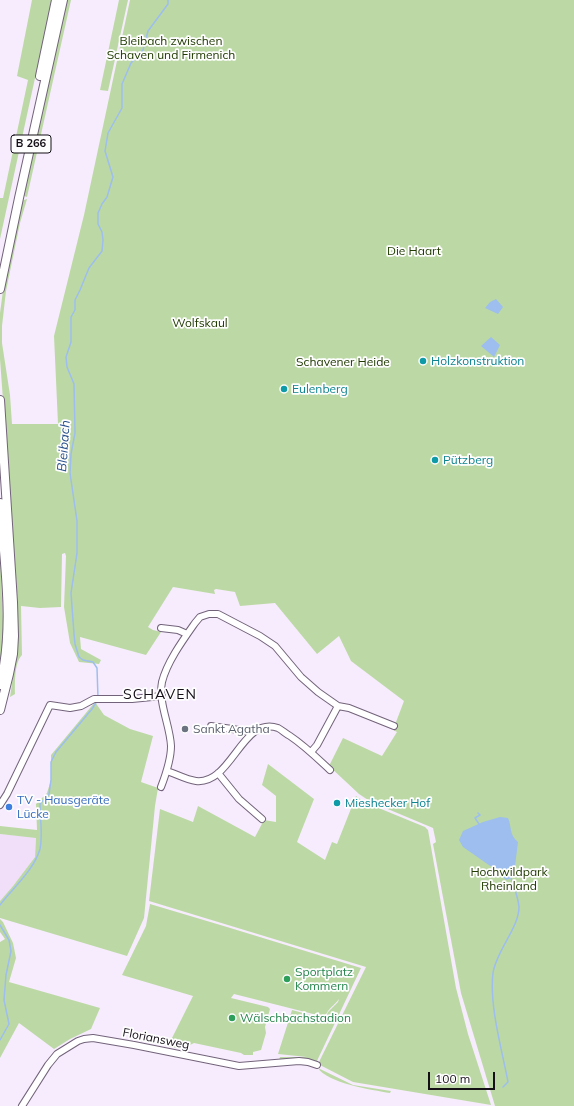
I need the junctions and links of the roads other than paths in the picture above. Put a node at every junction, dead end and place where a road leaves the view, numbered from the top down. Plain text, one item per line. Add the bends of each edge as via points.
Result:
1 (56, 0) edge
2 (63, 0) edge
3 (0, 260) edge
4 (0, 289) edge
5 (0, 400) edge
6 (0, 503) edge
7 (161, 628) dead end
8 (187, 634) junction
9 (3, 688) edge
10 (162, 696) junction
11 (338, 706) junction
12 (0, 709) edge
13 (211, 726) dead end
14 (394, 726) dead end
15 (253, 732) junction
16 (311, 752) junction
17 (330, 770) dead end
18 (167, 771) junction
19 (218, 774) junction
20 (161, 788) dead end
21 (0, 804) edge
22 (262, 819) dead end
23 (316, 1065) dead end
24 (22, 1106) edge

1 - 3 main road, B 266
2 - 4 main road, B 266
5 - 9 main road via 13,602 13,654
6 - 9 main road via 7,632
7 - 8 street
8 - 10 street via 168,667 162,682
8 - 11 street via 200,617 218,614 275,646 301,677
9 - 12 main road
10 - 18 street via 171,746
10 - 21 street via 97,699 76,707 65,708 50,706
11 - 14 street
11 - 16 street
13 - 15 street
15 - 16 street via 270,727 278,728
15 - 19 street
16 - 17 street
18 - 19 street via 196,781
18 - 20 street
19 - 22 street via 239,799
23 - 24 street, Floriansweg via 299,1061 239,1066 134,1045 93,1038 84,1039 57,1054

